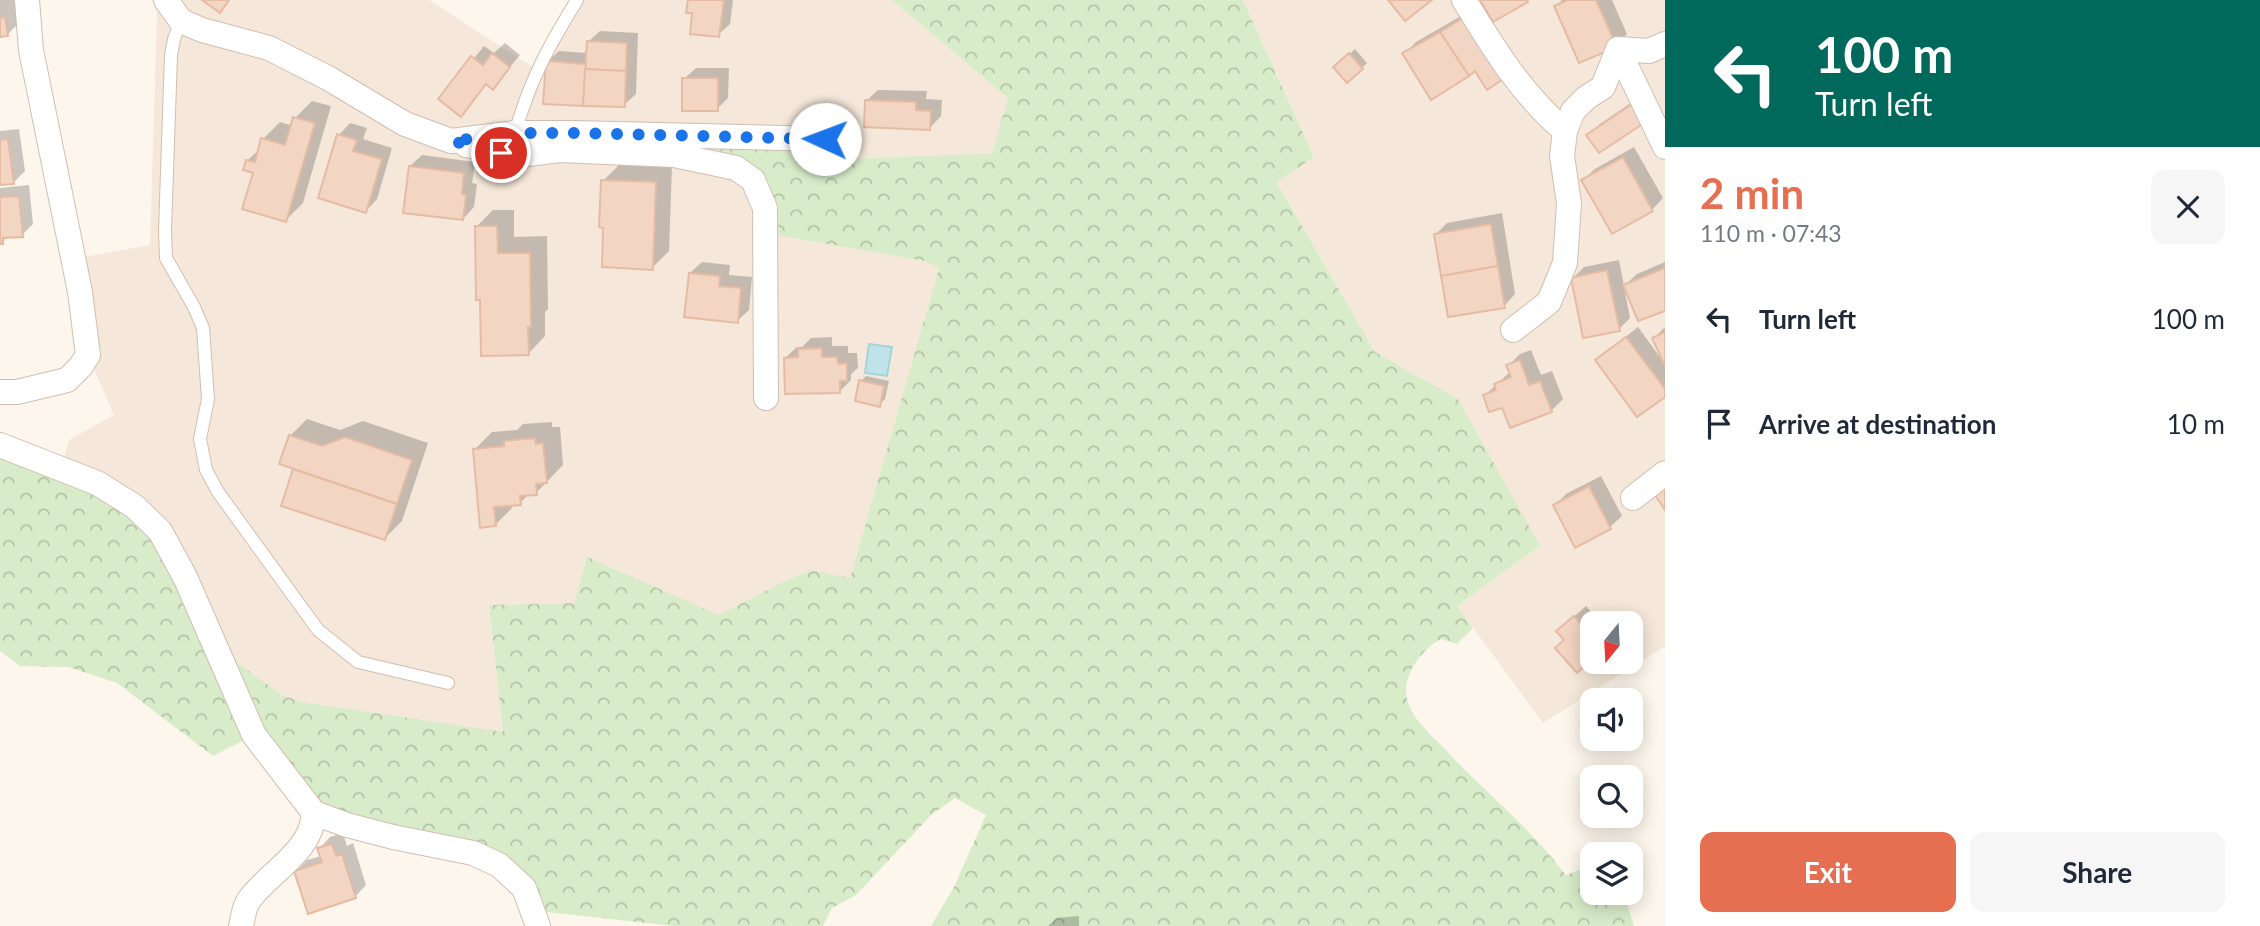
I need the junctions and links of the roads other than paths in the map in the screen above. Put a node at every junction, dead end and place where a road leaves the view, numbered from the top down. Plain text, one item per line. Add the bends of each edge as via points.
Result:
1 (27, 0) edge
2 (166, 0) edge
3 (577, 0) edge
4 (1464, 0) edge
5 (181, 21) junction
6 (1665, 44) edge
7 (1618, 49) junction
8 (1565, 131) junction
9 (515, 133) junction
10 (825, 139) dead end
11 (452, 141) junction
12 (1665, 147) edge
13 (1513, 330) dead end
14 (0, 392) edge
15 (766, 398) dead end
16 (0, 445) edge
17 (1665, 473) edge
18 (1633, 498) dead end
19 (448, 682) dead end
20 (314, 813) junction
21 (241, 926) edge
22 (538, 926) edge

1 - 14 street via 31,50 80,292 88,355 67,380
2 - 5 street
3 - 9 lane via 545,53
4 - 8 street via 1507,69
5 - 11 street via 269,48 405,124
5 - 19 lane via 171,55 166,258 203,328 208,399 200,439 206,470 318,630 358,662
6 - 7 street via 1649,51
7 - 8 street via 1603,88 1573,111
7 - 12 street
8 - 13 street via 1562,156 1569,203 1565,263 1549,302
9 - 10 street
9 - 11 street
11 - 15 street via 519,155 560,150 674,155 736,168 753,180 765,208
16 - 20 street via 97,483 134,506 160,531 254,734
17 - 18 street
20 - 21 street via 309,834 248,901
20 - 22 street via 393,837 473,853 499,865 524,888

